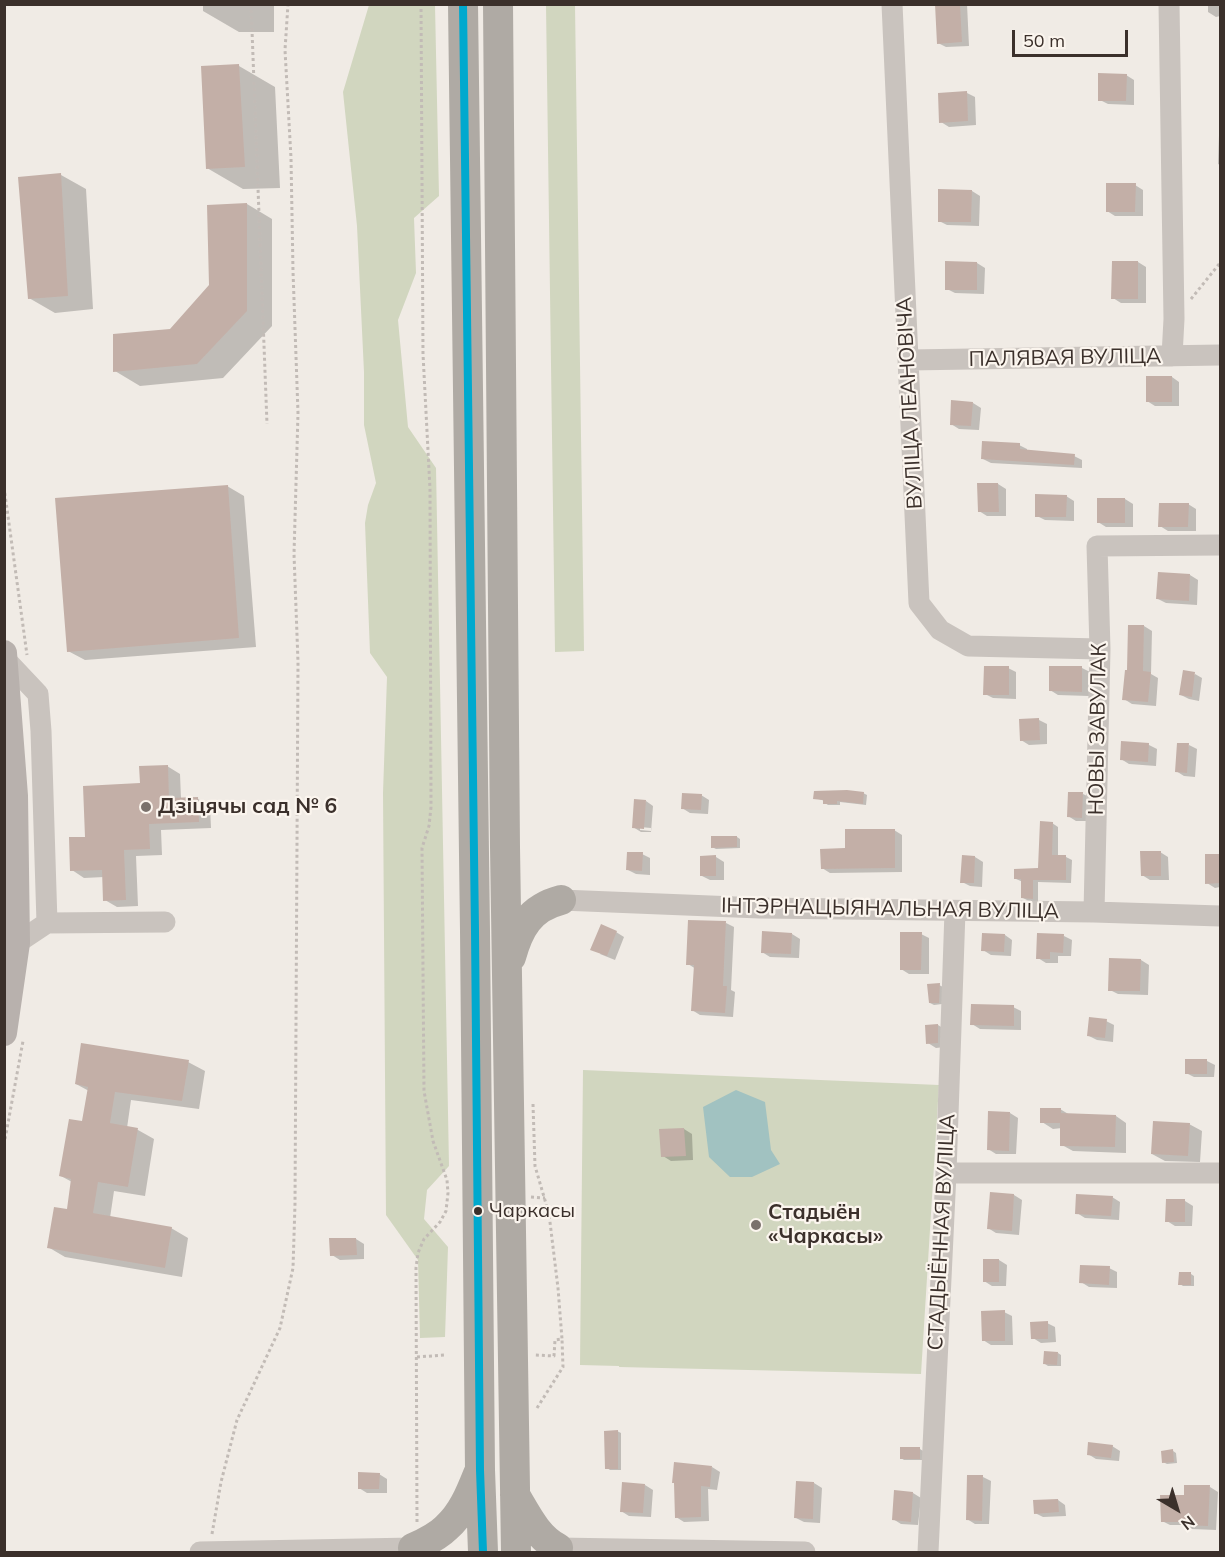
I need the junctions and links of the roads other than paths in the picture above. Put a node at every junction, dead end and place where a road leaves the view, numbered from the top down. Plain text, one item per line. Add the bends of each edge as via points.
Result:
1 (463, 4) edge
2 (498, 4) edge
3 (892, 4) edge
4 (1169, 4) edge
5 (1221, 355) edge
6 (1172, 356) junction
7 (909, 360) junction
8 (1221, 545) edge
9 (1100, 649) junction
10 (4, 653) edge
11 (5, 659) edge
12 (505, 847) junction
13 (561, 900) junction
14 (955, 911) junction
15 (1094, 912) junction
16 (1221, 916) edge
17 (165, 922) dead end
18 (47, 923) junction
19 (17, 943) junction
20 (507, 978) junction
21 (4, 1033) edge
22 (946, 1173) junction
23 (1221, 1173) edge
24 (480, 1470) junction
25 (515, 1495) junction
26 (415, 1537) junction
27 (555, 1550) edge
28 (200, 1552) edge
29 (209, 1552) edge
30 (450, 1552) edge
31 (483, 1552) edge
32 (516, 1552) edge
33 (711, 1552) edge
34 (805, 1552) edge
35 (928, 1552) edge

1 - 24 highway
2 - 12 highway
3 - 7 street, ВУЛІЦА ЛЕАНОВІЧА
4 - 6 street
5 - 6 street, ПАЛЯВАЯ ВУЛІЦА
6 - 7 street, ПАЛЯВАЯ ВУЛІЦА
7 - 9 street, ВУЛІЦА ЛЕАНОВІЧА via 919,603 940,630 968,646
8 - 9 street, НОВЫ ЗАВУЛАК via 1097,546
9 - 15 street, НОВЫ ЗАВУЛАК
10 - 11 main road
11 - 18 street via 38,694
11 - 19 main road via 15,796
12 - 13 highway via 531,890 541,897
12 - 20 highway
13 - 14 street, ІНТЭРНАЦЫЯНАЛЬНАЯ ВУЛІЦА
13 - 20 highway via 536,910 530,917 511,955
14 - 15 street, ІНТЭРНАЦЫЯНАЛЬНАЯ ВУЛІЦА
14 - 22 street, СТАДЫЁННАЯ ВУЛІЦА
15 - 16 street, ІНТЭРНАЦЫЯНАЛЬНАЯ ВУЛІЦА
17 - 18 street
18 - 19 street
19 - 21 main road
20 - 25 highway
22 - 23 street
22 - 35 street, СТАДЫЁННАЯ ВУЛІЦА
24 - 26 highway via 469,1498 446,1528 431,1539
24 - 31 highway
25 - 27 highway
25 - 32 highway
26 - 29 street
26 - 30 highway
27 - 33 street
28 - 29 street
33 - 34 street

